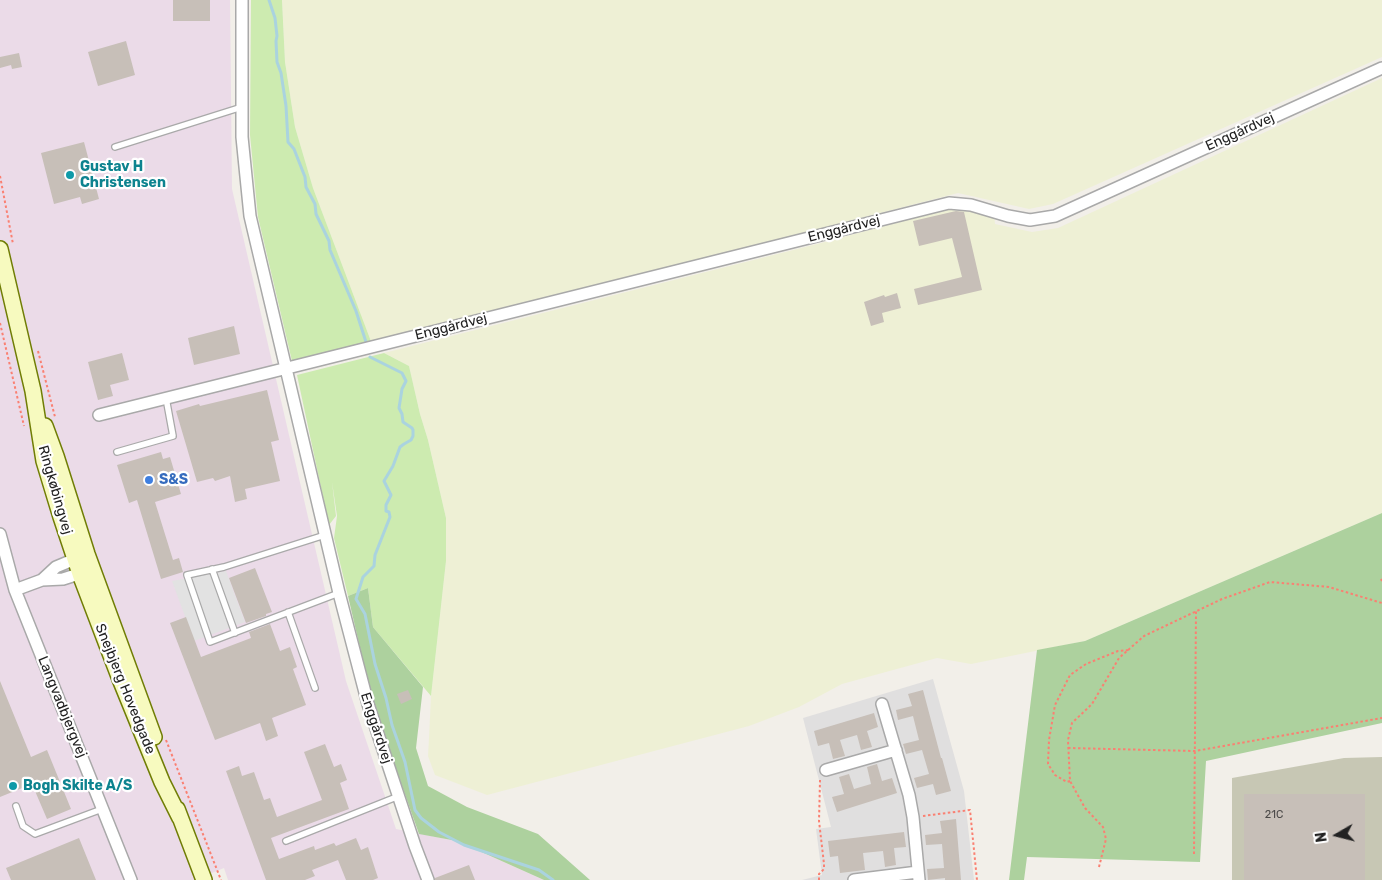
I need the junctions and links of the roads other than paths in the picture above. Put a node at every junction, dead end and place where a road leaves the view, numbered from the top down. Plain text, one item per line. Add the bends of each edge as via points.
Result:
1 (242, 0) edge
2 (1382, 68) edge
3 (242, 107) junction
4 (116, 147) dead end
5 (7, 248) edge
6 (286, 368) junction
7 (33, 391) junction
8 (166, 398) junction
9 (99, 415) dead end
10 (117, 452) dead end
11 (0, 534) edge
12 (325, 535) junction
13 (75, 559) junction
14 (212, 569) junction
15 (86, 571) junction
16 (42, 580) junction
17 (15, 590) junction
18 (339, 593) junction
19 (288, 612) junction
20 (235, 633) junction
21 (315, 688) dead end
22 (882, 704) dead end
23 (896, 750) junction
24 (826, 770) road end
25 (399, 796) junction
26 (16, 806) dead end
27 (102, 809) junction
28 (286, 841) dead end
29 (919, 876) edge
30 (131, 880) edge
31 (204, 880) edge
32 (428, 880) edge
33 (854, 880) edge

1 - 3 street, Enggårdvej
2 - 6 street, Enggårdvej via 1055,216 1030,220 971,205 949,203
3 - 4 lane
3 - 6 street, Enggårdvej via 250,216
5 - 7 street, Ringkøbingvej
6 - 8 street, Enggårdvej
6 - 12 street, Enggårdvej
7 - 13 street, Ringkøbingvej via 44,461
7 - 13 street, Ringkøbingvej via 56,456
8 - 9 street, Enggårdvej
8 - 10 lane via 173,436
11 - 17 street, Langvadbjergvej
12 - 14 lane
12 - 18 street, Enggårdvej
13 - 15 street, Snejbjerg Hovedgade
13 - 16 street via 56,567
14 - 20 lane
14 - 20 lane via 187,575 210,642
15 - 16 street via 63,579
15 - 31 street, Snejbjerg Hovedgade via 162,782
16 - 17 street
17 - 27 street, Langvadbjergvej
18 - 19 lane
18 - 25 street, Enggårdvej via 368,704
19 - 20 lane
19 - 21 lane
22 - 23 street
23 - 24 street
23 - 29 street via 909,795
25 - 28 lane
25 - 32 street, Enggårdvej
26 - 27 lane via 23,826 35,834
27 - 30 street, Langvadbjergvej
29 - 33 street

